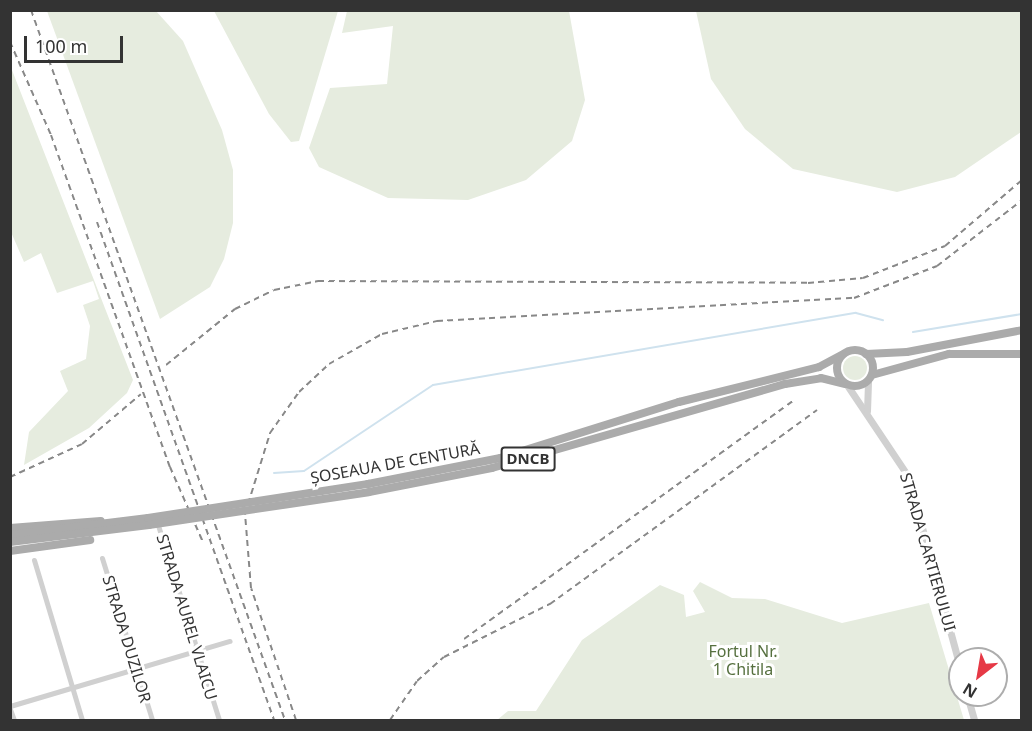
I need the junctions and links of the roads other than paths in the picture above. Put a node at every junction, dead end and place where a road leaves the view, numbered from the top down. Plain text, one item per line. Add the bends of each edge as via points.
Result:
1 (1022, 330) edge
2 (843, 354) junction
3 (866, 354) junction
4 (1022, 354) edge
5 (870, 378) junction
6 (846, 385) junction
7 (867, 411) junction
8 (369, 488) junction
9 (150, 519) junction
10 (122, 522) junction
11 (10, 528) edge
12 (117, 530) junction
13 (10, 535) edge
14 (11, 542) edge
15 (10, 550) edge
16 (102, 558) dead end
17 (34, 560) dead end
18 (230, 641) dead end
19 (954, 647) edge
20 (198, 650) junction
21 (136, 668) junction
22 (72, 687) junction
23 (10, 707) edge
24 (14, 720) edge
25 (82, 720) edge
26 (152, 720) edge
27 (219, 720) edge

1 - 3 main road, ȘOSEAUA DE CENTURĂ / DNCB via 906,352
2 - 3 main road, ȘOSEAUA DE CENTURĂ / DNCB
2 - 6 main road via 836,370
2 - 8 main road, ȘOSEAUA DE CENTURĂ / DNCB via 819,367 689,399 523,452
3 - 5 main road
4 - 5 main road, ȘOSEAUA DE CENTURĂ / DNCB via 949,354
5 - 6 main road, ȘOSEAUA DE CENTURĂ / DNCB
5 - 7 street
6 - 7 street, STRADA CARTIERULUI
6 - 8 main road, ȘOSEAUA DE CENTURĂ / DNCB via 826,378 785,384 492,468
7 - 19 street, STRADA CARTIERULUI via 908,476
8 - 9 main road, ȘOSEAUA DE CENTURĂ / DNCB, bridge
9 - 10 main road, ȘOSEAUA DE CENTURĂ / DNCB
9 - 12 main road, ȘOSEAUA DE CENTURĂ / DNCB
9 - 20 street, STRADA AUREL VLAICU
10 - 11 main road
10 - 13 main road, ȘOSEAUA DE CENTURĂ / DNCB
12 - 14 main road, ȘOSEAUA DE CENTURĂ / DNCB
12 - 15 main road via 74,543
16 - 21 street, STRADA DUZILOR
17 - 22 street
18 - 20 street
20 - 21 street
20 - 27 street, STRADA AUREL VLAICU
21 - 22 street
21 - 26 street, STRADA DUZILOR
22 - 23 street
22 - 25 street
23 - 24 street

